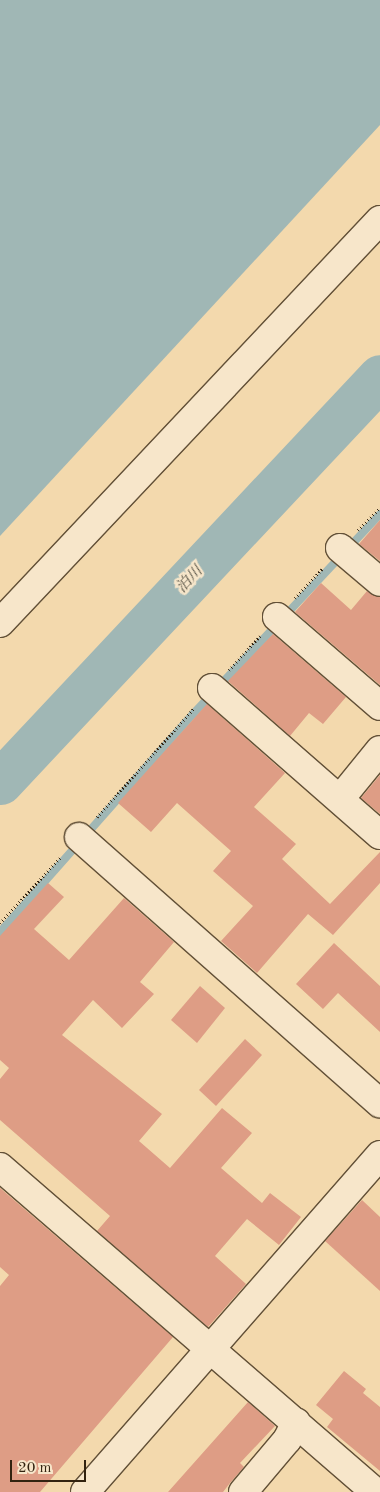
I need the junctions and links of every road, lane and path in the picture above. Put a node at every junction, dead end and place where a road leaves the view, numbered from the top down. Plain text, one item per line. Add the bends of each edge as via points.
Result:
1 (380, 220) edge
2 (380, 508) edge
3 (340, 548) junction
4 (380, 582) edge
5 (277, 617) junction
6 (0, 623) edge
7 (212, 688) junction
8 (380, 706) edge
9 (380, 750) edge
10 (340, 799) junction
11 (380, 835) edge
12 (79, 837) junction
13 (0, 923) edge
14 (380, 1103) edge
15 (380, 1155) edge
16 (0, 1167) edge
17 (207, 1349) junction
18 (296, 1422) junction
19 (85, 1492) edge
20 (243, 1492) edge
21 (375, 1492) edge

1 - 6 street
2 - 3 path
3 - 4 street
3 - 5 path
5 - 7 path
5 - 8 street
7 - 10 street
7 - 12 path
9 - 10 street
10 - 11 street
12 - 13 path
12 - 14 street
15 - 17 street
16 - 17 street
17 - 18 street via 222,1357
17 - 19 street
18 - 20 street via 287,1440
18 - 21 street

